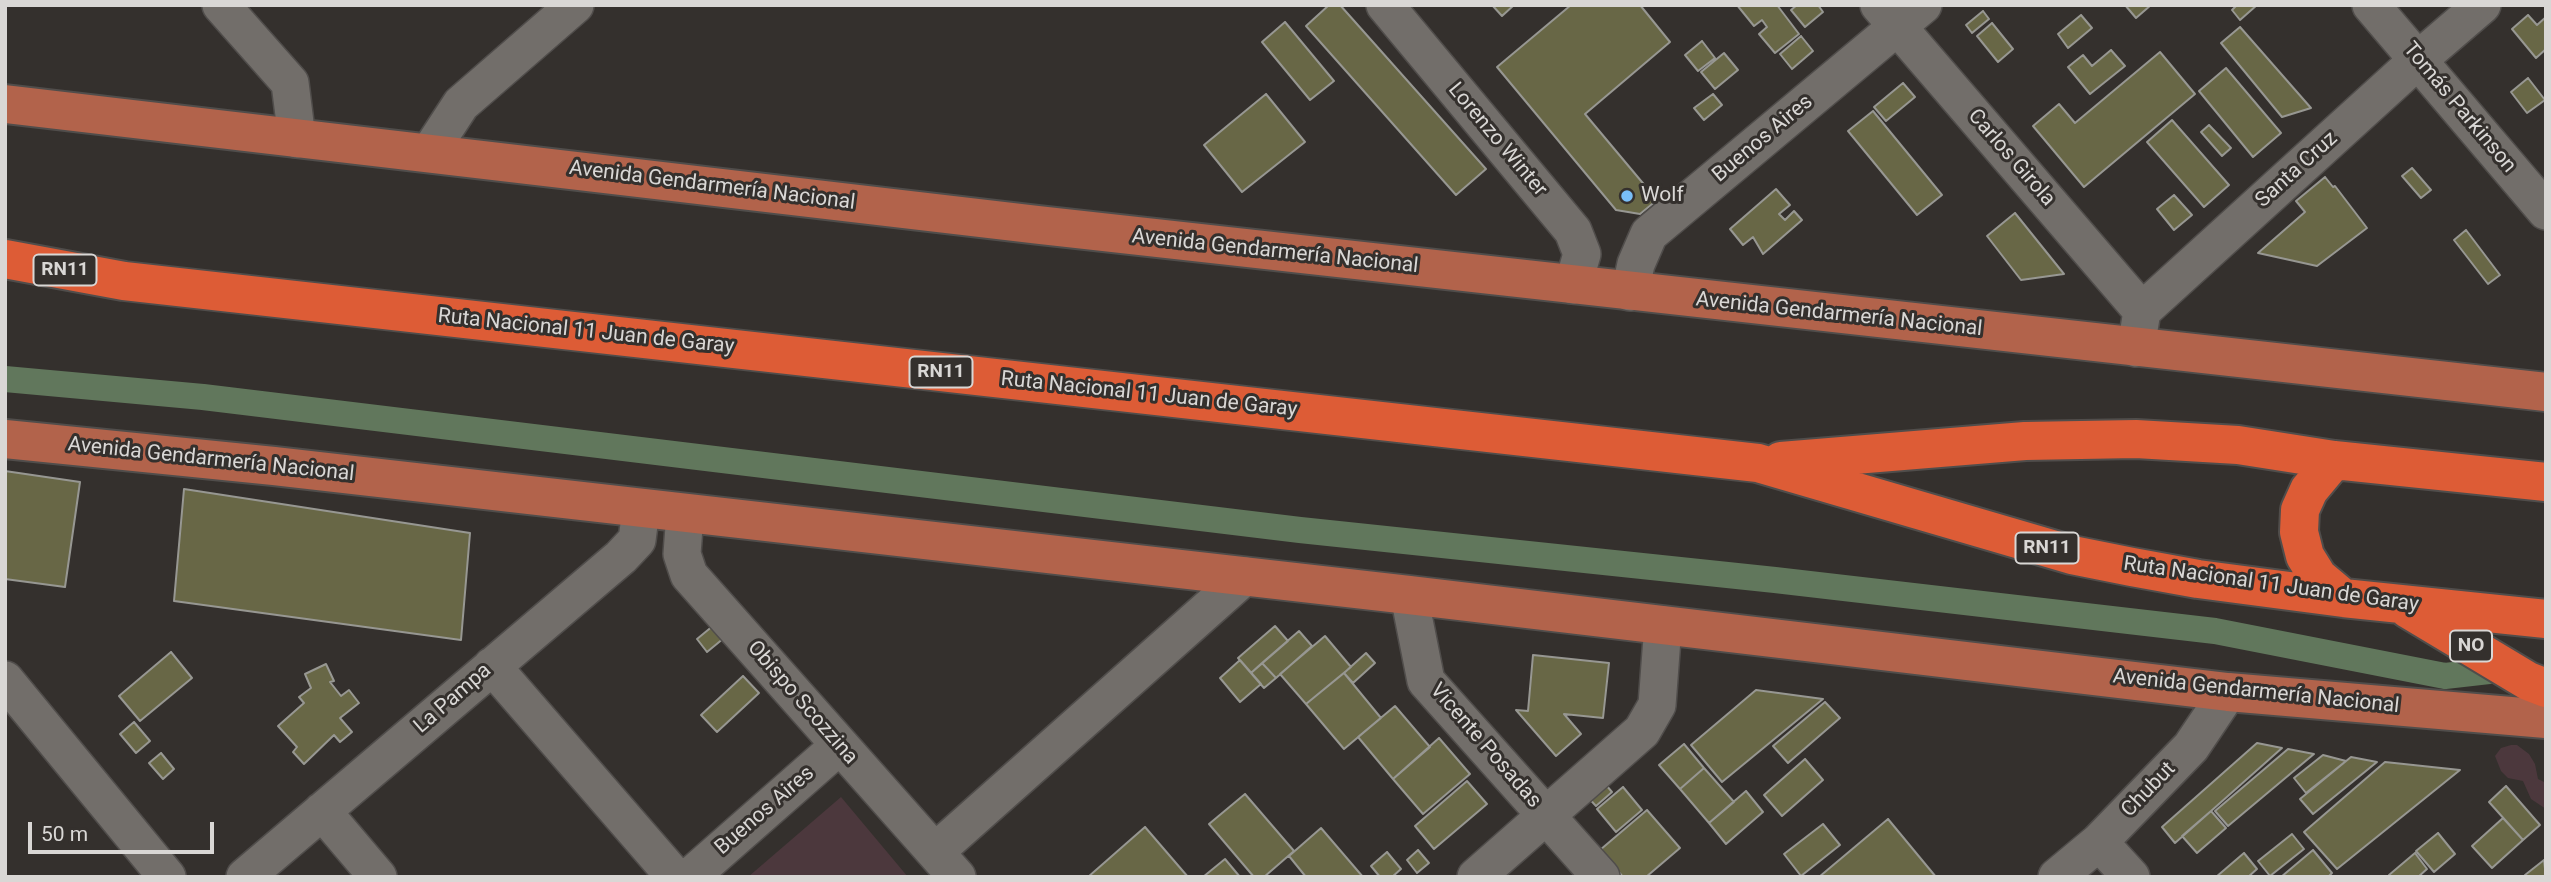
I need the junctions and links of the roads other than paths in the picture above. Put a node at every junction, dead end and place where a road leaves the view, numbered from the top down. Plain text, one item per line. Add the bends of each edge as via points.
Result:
1 (221, 5) edge
2 (575, 5) edge
3 (1385, 5) edge
4 (2371, 5) edge
5 (2482, 5) edge
6 (1900, 13) edge
7 (2418, 60) junction
8 (5, 104) edge
9 (297, 139) junction
10 (429, 153) junction
11 (2546, 211) edge
12 (5, 259) edge
13 (124, 281) junction
14 (5, 283) edge
15 (1573, 285) junction
16 (1630, 292) junction
17 (2142, 311) junction
18 (2136, 348) junction
19 (2546, 392) edge
20 (5, 439) edge
21 (2334, 460) junction
22 (2546, 460) edge
23 (1758, 463) junction
24 (2485, 475) junction
25 (2546, 482) edge
26 (641, 509) junction
27 (685, 513) junction
28 (1245, 576) junction
29 (1409, 595) junction
30 (2343, 598) junction
31 (2397, 602) junction
32 (2546, 619) edge
33 (1662, 625) junction
34 (492, 666) junction
35 (5, 680) edge
36 (2546, 688) edge
37 (2228, 692) junction
38 (2546, 719) edge
39 (839, 746) junction
40 (322, 811) junction
41 (1547, 816) junction
42 (2099, 842) junction
43 (946, 865) edge
44 (167, 877) edge
45 (245, 877) edge
46 (379, 877) edge
47 (675, 877) edge
48 (690, 877) edge
49 (1476, 877) edge
50 (1601, 877) edge
51 (2057, 877) edge
52 (2131, 877) edge

1 - 9 street via 289,83
2 - 10 street via 461,104
3 - 15 street, Lorenzo Winter via 1573,231 1582,254
4 - 7 street, Tomás Parkinson
5 - 7 street, Santa Cruz
6 - 16 street, Buenos Aires via 1649,234
6 - 17 street, Carlos Girola
7 - 11 street, Tomás Parkinson
7 - 17 street, Santa Cruz
8 - 9 main road, Avenida Gendarmería Nacional
9 - 10 main road, Avenida Gendarmería Nacional
10 - 15 main road, Avenida Gendarmería Nacional
12 - 13 highway, Ruta Nacional 11 Juan de Garay / RN11
13 - 14 highway, Ruta Nacional 11 Juan de Garay / RN11
13 - 23 highway, Ruta Nacional 11 Juan de Garay / RN11
15 - 16 main road, Avenida Gendarmería Nacional
16 - 18 main road, Avenida Gendarmería Nacional
17 - 18 street
18 - 19 main road, Avenida Gendarmería Nacional
20 - 26 main road, Avenida Gendarmería Nacional
21 - 23 highway, Ruta Nacional 11 Juan de Garay / RN11 via 2238,444 2136,439 2025,441
21 - 24 highway, Ruta Nacional 11 Juan de Garay / RN11
21 - 30 highway via 2309,489 2298,531 2305,556 2318,577
22 - 24 highway
23 - 30 highway, Ruta Nacional 11 Juan de Garay / RN11 via 2072,555 2198,579
24 - 25 highway, Ruta Nacional 11 Juan de Garay / RN11
26 - 27 main road, Avenida Gendarmería Nacional
26 - 34 street, La Pampa via 637,540 621,557
27 - 28 main road, Avenida Gendarmería Nacional
27 - 39 street, Obispo Scozzina via 682,554 689,575
28 - 29 main road, Avenida Gendarmería Nacional
28 - 43 street
29 - 33 main road, Avenida Gendarmería Nacional
29 - 41 street, Vicente Posadas via 1426,681
30 - 31 highway, Ruta Nacional 11 Juan de Garay / RN11
31 - 32 highway, Ruta Nacional 11 Juan de Garay / RN11
31 - 36 highway, NO
33 - 37 main road, Avenida Gendarmería Nacional
33 - 41 street via 1657,705 1642,731
34 - 40 street, La Pampa
34 - 47 street
35 - 44 street
37 - 38 main road, Avenida Gendarmería Nacional
37 - 42 street, Chubut via 2191,747
39 - 43 street, Obispo Scozzina
39 - 48 street, Buenos Aires
40 - 45 street, La Pampa
40 - 46 street
41 - 49 street
41 - 50 street, Vicente Posadas
42 - 51 street, Chubut
42 - 52 street

